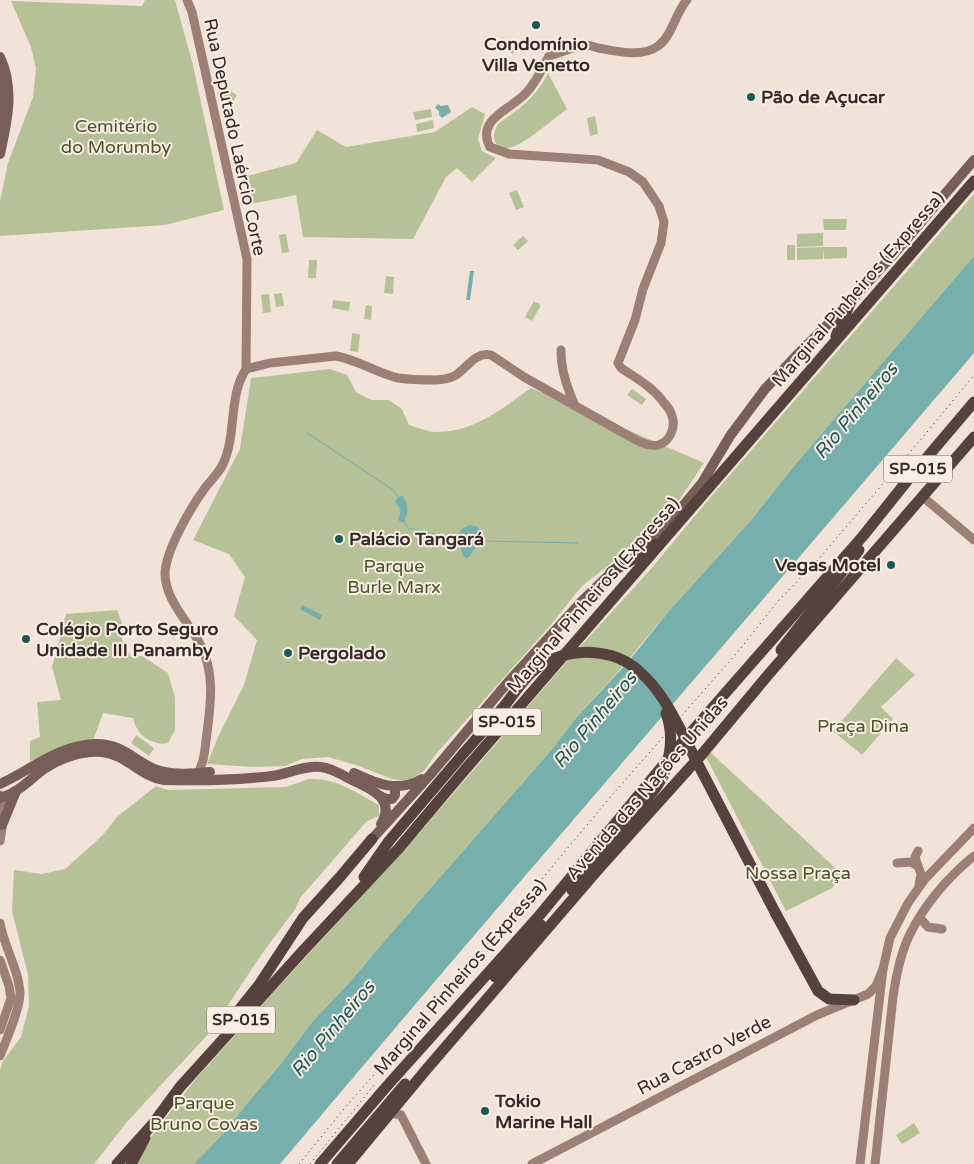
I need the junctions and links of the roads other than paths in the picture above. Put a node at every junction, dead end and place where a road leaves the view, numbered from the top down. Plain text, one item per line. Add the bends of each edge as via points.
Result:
1 (187, 0) edge
2 (684, 3) edge
3 (0, 57) edge
4 (0, 77) edge
5 (0, 123) edge
6 (0, 154) edge
7 (974, 160) edge
8 (974, 181) edge
9 (851, 301) junction
10 (831, 347) junction
11 (561, 350) dead end
12 (246, 369) junction
13 (974, 402) edge
14 (575, 406) junction
15 (974, 437) edge
16 (922, 497) junction
17 (672, 530) junction
18 (863, 536) junction
19 (974, 540) edge
20 (611, 572) junction
21 (768, 675) junction
22 (660, 696) junction
23 (204, 761) junction
24 (212, 772) junction
25 (198, 773) junction
26 (430, 775) junction
27 (12, 778) junction
28 (0, 784) edge
29 (395, 787) junction
30 (18, 790) junction
31 (379, 795) junction
32 (1, 797) edge
33 (2, 825) junction
34 (973, 829) edge
35 (372, 839) junction
36 (0, 841) edge
37 (918, 851) dead end
38 (974, 856) edge
39 (897, 863) dead end
40 (918, 866) junction
41 (918, 888) junction
42 (920, 918) junction
43 (331, 921) junction
44 (0, 923) edge
45 (942, 929) dead end
46 (0, 960) edge
47 (883, 969) junction
48 (854, 1000) junction
49 (442, 1026) junction
50 (0, 1030) edge
51 (0, 1056) edge
52 (425, 1071) junction
53 (180, 1087) junction
54 (396, 1114) junction
55 (152, 1125) junction
56 (133, 1161) edge
57 (117, 1164) edge
58 (320, 1164) edge
59 (337, 1164) edge
60 (348, 1164) edge
61 (426, 1164) edge
62 (532, 1164) edge
63 (860, 1164) edge
64 (875, 1164) edge

1 - 12 street, Rua Deputado Laércio Corte via 247,259
2 - 14 street via 664,40 652,50 639,53 586,45 549,56 527,92 490,122 487,137 490,147 509,154 598,160 635,175 661,211 664,228 661,243 618,363 664,402 672,416 673,428 669,438 658,445 645,444
3 - 6 main road via 9,87 9,114
4 - 5 main road via 3,108
7 - 9 main road
8 - 10 highway, Marginal Pinheiros (Expressa) / SP-015
9 - 10 highway
9 - 20 main road via 763,392 730,436 702,482 673,518
10 - 17 highway, Marginal Pinheiros (Expressa) / SP-015
11 - 14 street via 563,378
12 - 14 street via 270,363 336,356 399,378 436,380 455,376 476,358 490,355
12 - 23 street, Rua Deputado Laércio Corte via 236,395 229,446 223,464 204,488 178,536 165,572 170,596 201,645 210,676 211,700
13 - 18 highway, Marginal Pinheiros (Expressa) / SP-015
15 - 16 highway, Avenida das Nações Unidas
16 - 19 street
16 - 21 highway, Avenida das Nações Unidas
17 - 20 highway
17 - 43 highway, Marginal Pinheiros (Expressa) / SP-015 via 399,848
18 - 21 highway via 858,553 779,653
18 - 49 highway, Marginal Pinheiros (Expressa) / SP-015 via 679,746 539,916
20 - 26 main road via 509,681
21 - 52 highway, Avenida das Nações Unidas
22 - 43 highway, bridge via 638,669 605,654 572,653 541,665 526,678 389,841
22 - 48 highway, bridge via 818,991 829,999
22 - 49 highway, bridge via 670,734 669,755 660,782 572,890 456,1020
23 - 24 street
23 - 25 street, Rua Deputado Laércio Corte
24 - 25 main road
24 - 29 main road via 262,770 318,760 335,764 384,786
25 - 27 main road via 160,771 129,753 96,743 67,749
26 - 29 main road via 409,786
26 - 35 main road
27 - 28 main road
27 - 30 main road via 12,787
29 - 31 main road via 392,799 386,800
30 - 31 main road via 61,760 102,752 164,780 270,776 323,767
30 - 32 main road
30 - 33 main road
31 - 35 main road via 386,815
32 - 33 street
33 - 36 street
34 - 41 street
35 - 53 highway via 303,918 259,984
37 - 40 street via 915,857
38 - 42 street via 939,892
39 - 40 street via 911,862
40 - 41 street via 921,879
41 - 47 street via 892,932
42 - 45 street via 928,927
42 - 64 street via 910,934 896,973
43 - 53 highway, Marginal Pinheiros (Expressa) / SP-015
44 - 51 street via 20,996
46 - 50 street via 10,990 8,1009
47 - 48 street, Rua Castro Verde via 874,989
47 - 63 street
48 - 62 street, Rua Castro Verde via 817,1015
49 - 58 highway, Marginal Pinheiros (Expressa) / SP-015
52 - 54 highway, Avenida das Nações Unidas
52 - 59 highway via 410,1078
53 - 55 highway, Marginal Pinheiros (Expressa) / SP-015
54 - 60 highway, Avenida das Nações Unidas
54 - 61 street
55 - 56 highway
55 - 57 highway, Marginal Pinheiros (Expressa) / SP-015

